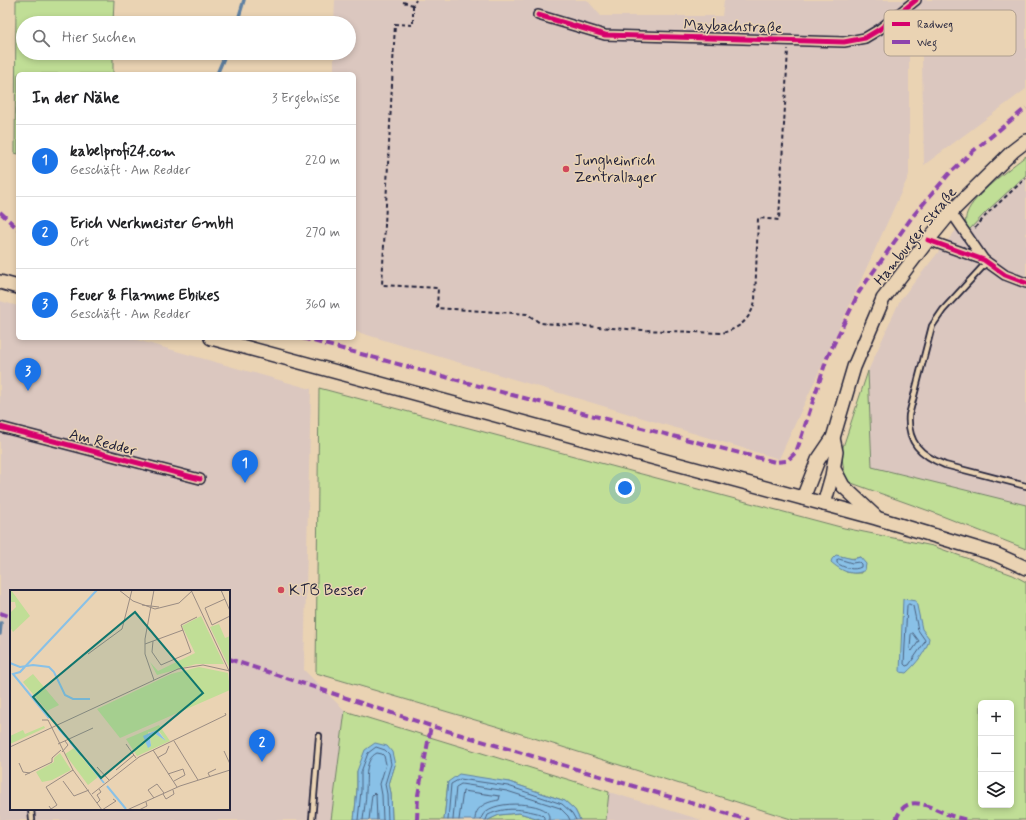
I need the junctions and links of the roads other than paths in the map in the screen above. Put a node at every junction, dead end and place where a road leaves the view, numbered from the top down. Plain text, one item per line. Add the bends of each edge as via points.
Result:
1 (916, 0) edge
2 (904, 10) edge
3 (538, 15) dead end
4 (884, 26) edge
5 (1026, 141) edge
6 (951, 212) junction
7 (928, 240) junction
8 (985, 261) junction
9 (0, 282) edge
10 (1026, 283) edge
11 (16, 286) edge
12 (218, 340) edge
13 (0, 427) edge
14 (833, 438) junction
15 (834, 469) junction
16 (200, 479) dead end
17 (1026, 486) edge
18 (803, 498) junction
19 (824, 504) junction
20 (876, 518) junction
21 (1026, 568) edge
22 (319, 736) dead end
23 (31, 810) edge
24 (32, 820) edge
25 (312, 820) edge

1 - 2 street, Maybachstraße
3 - 4 street, Maybachstraße via 605,35 844,42 865,38
5 - 6 main road, Hamburger Straße
6 - 7 main road, Hamburger Straße
6 - 8 street
7 - 8 street
7 - 14 main road, Hamburger Straße via 883,299 854,367
8 - 10 street via 1005,275
8 - 17 lane via 932,326 908,426 915,445 934,461
9 - 11 main road
12 - 18 main road
13 - 16 street, Am Redder
14 - 15 main road, Hamburger Straße via 836,452
14 - 18 main road, Hamburger Straße via 818,460
15 - 19 main road, Hamburger Straße
15 - 20 main road via 844,486
18 - 19 main road
19 - 20 main road
20 - 21 main road via 995,554
22 - 25 lane
23 - 24 lane

